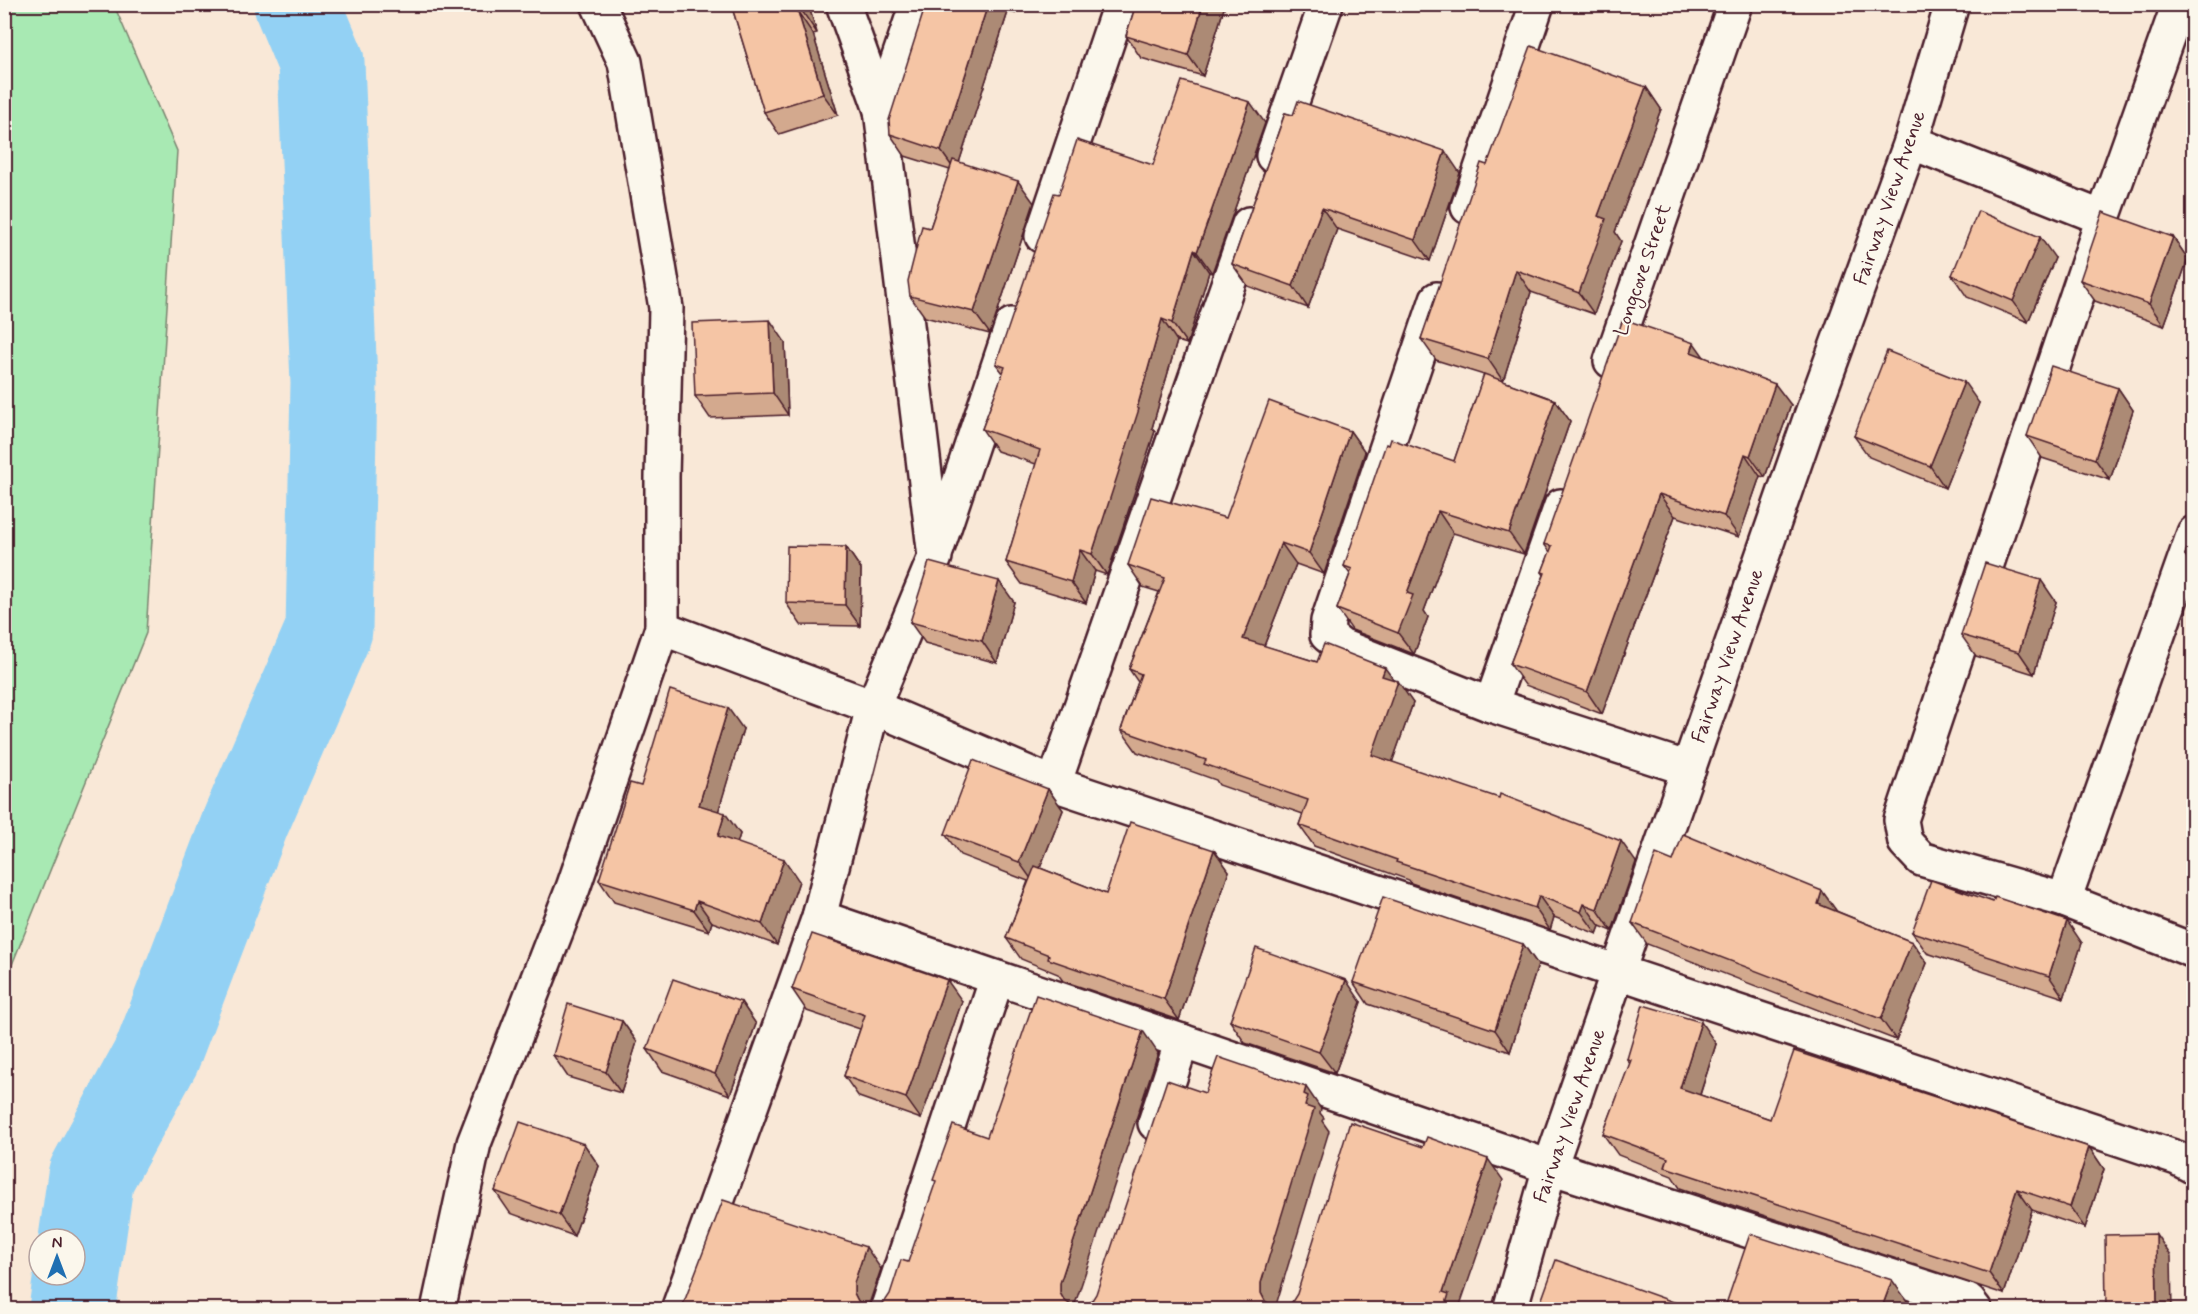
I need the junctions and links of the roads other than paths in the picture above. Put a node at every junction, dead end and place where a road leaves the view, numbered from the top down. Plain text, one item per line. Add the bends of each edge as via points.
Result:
1 (598, 4) edge
2 (843, 4) edge
3 (917, 4) edge
4 (1120, 4) edge
5 (1326, 4) edge
6 (1537, 4) edge
7 (1735, 4) edge
8 (1952, 4) edge
9 (2179, 4) edge
10 (881, 110) junction
11 (1911, 142) junction
12 (2103, 218) junction
13 (1457, 240) edge
14 (1033, 264) edge
15 (1446, 273) edge
16 (1022, 297) edge
17 (1601, 389) edge
18 (1570, 479) edge
19 (2193, 533) edge
20 (935, 557) junction
21 (662, 628) junction
22 (1491, 705) junction
23 (873, 707) junction
24 (1689, 769) junction
25 (1054, 784) junction
26 (2064, 900) junction
27 (819, 917) junction
28 (2193, 951) edge
29 (1619, 972) junction
30 (997, 978) junction
31 (1182, 1041) junction
32 (1358, 1101) junction
33 (1348, 1134) edge
34 (1145, 1153) edge
35 (1550, 1167) junction
36 (2193, 1167) edge
37 (438, 1310) edge
38 (678, 1310) edge
39 (887, 1310) edge
40 (1510, 1310) edge
41 (1975, 1310) edge

1 - 21 street via 625,62 666,308
2 - 10 street
3 - 10 street
4 - 14 street
5 - 25 street
6 - 13 street
7 - 17 street, Longcove Street
8 - 11 street, Fairway View Avenue
9 - 12 street
10 - 20 street
11 - 12 street
11 - 24 street, Fairway View Avenue
12 - 26 street via 1901,820 1905,842 1921,859
15 - 22 street via 1328,621 1327,635 1341,646
16 - 20 street
18 - 22 street
19 - 26 street
20 - 23 street
21 - 23 street
21 - 37 street via 573,888 474,1143
22 - 24 street
23 - 25 street
23 - 27 street
24 - 29 street, Fairway View Avenue
25 - 29 street
26 - 28 street
27 - 30 street
27 - 38 street
29 - 35 street, Fairway View Avenue
29 - 36 street via 2177,1158
30 - 31 street
30 - 39 street
31 - 32 street
31 - 34 street
32 - 33 street
32 - 35 street
35 - 40 street, Fairway View Avenue
35 - 41 street via 1968,1301

